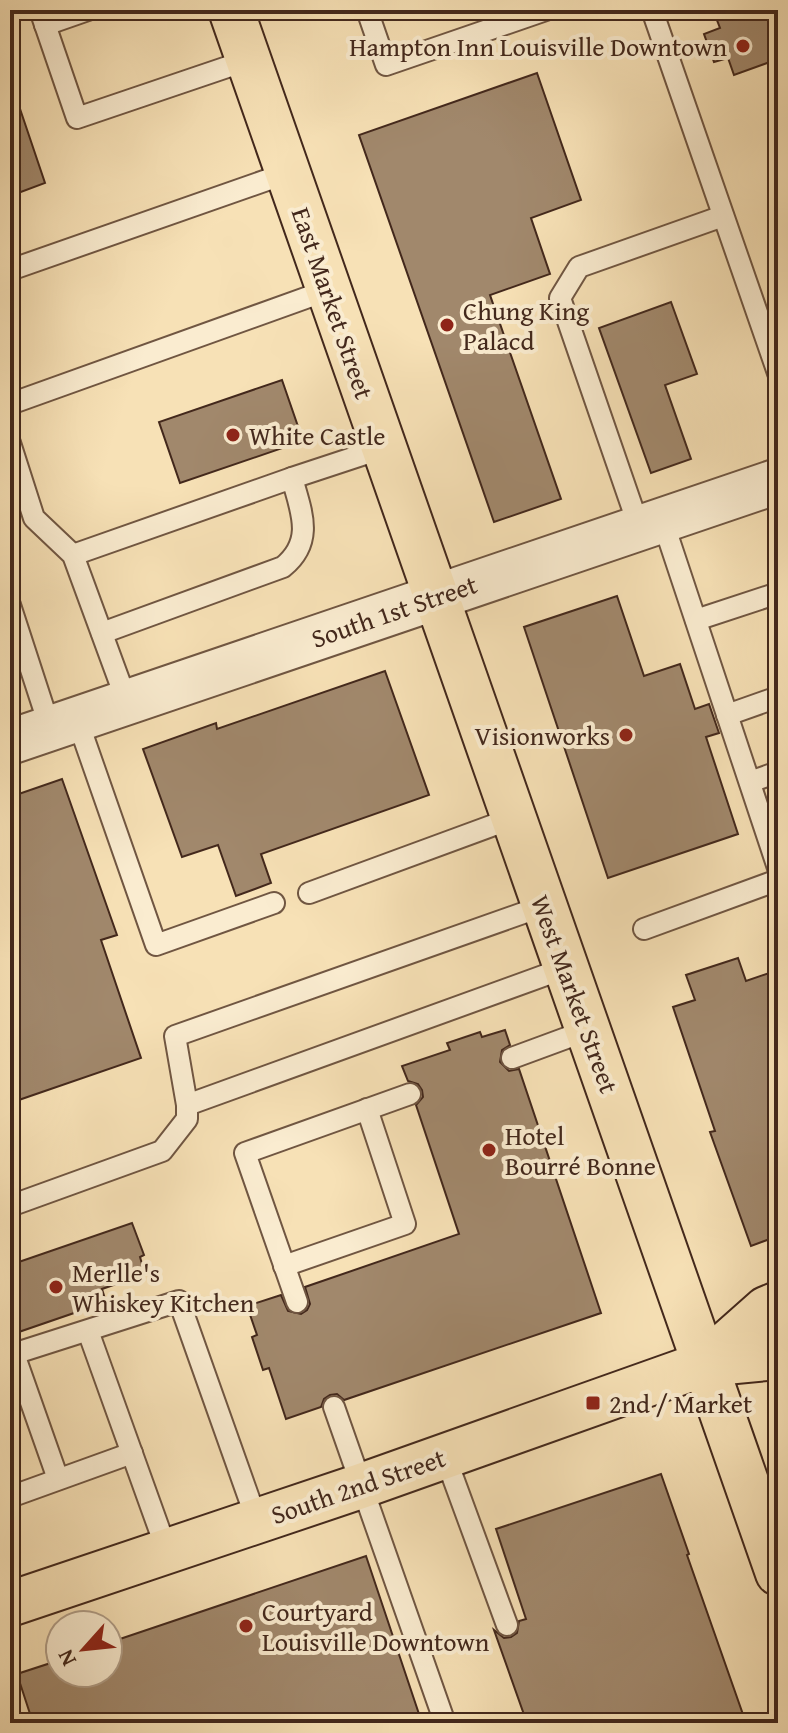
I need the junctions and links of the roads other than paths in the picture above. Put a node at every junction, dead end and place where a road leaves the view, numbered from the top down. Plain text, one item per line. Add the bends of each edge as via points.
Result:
1 (88, 10) edge
2 (231, 10) edge
3 (367, 10) edge
4 (546, 10) edge
5 (652, 10) edge
6 (42, 17) edge
7 (248, 60) junction
8 (287, 173) junction
9 (723, 216) junction
10 (10, 270) edge
11 (328, 290) junction
12 (778, 373) edge
13 (10, 404) edge
14 (10, 443) edge
15 (383, 448) junction
16 (292, 478) junction
17 (778, 481) edge
18 (651, 523) junction
19 (73, 555) junction
20 (778, 593) edge
21 (434, 596) junction
22 (10, 605) edge
23 (696, 620) junction
24 (102, 633) junction
25 (778, 697) edge
26 (127, 702) junction
27 (727, 715) junction
28 (46, 730) edge
29 (778, 772) edge
30 (750, 782) junction
31 (513, 818) junction
32 (778, 868) edge
33 (778, 880) edge
34 (309, 893) dead end
35 (274, 903) dead end
36 (543, 906) junction
37 (644, 929) dead end
38 (565, 968) junction
39 (588, 1030) junction
40 (512, 1058) dead end
41 (410, 1094) dead end
42 (187, 1105) junction
43 (367, 1109) junction
44 (10, 1206) edge
45 (284, 1266) junction
46 (297, 1302) dead end
47 (778, 1304) edge
48 (88, 1331) junction
49 (12, 1354) edge
50 (778, 1357) edge
51 (704, 1364) junction
52 (334, 1407) dead end
53 (132, 1453) junction
54 (445, 1456) junction
55 (58, 1479) junction
56 (361, 1486) junction
57 (10, 1497) edge
58 (257, 1521) junction
59 (167, 1551) junction
60 (778, 1573) edge
61 (10, 1604) edge
62 (507, 1625) dead end
63 (445, 1723) edge

1 - 6 lane
2 - 7 main road, East Market Street
3 - 4 lane via 386,65
5 - 9 lane
6 - 7 lane via 77,118
7 - 8 main road, East Market Street
8 - 10 lane
8 - 11 main road, East Market Street
9 - 12 lane
9 - 18 lane via 579,267 560,298
11 - 13 lane
11 - 15 main road, East Market Street
14 - 19 lane via 34,518
15 - 16 lane
15 - 21 main road, East Market Street
16 - 19 lane
16 - 24 lane via 304,524 302,541 283,567
17 - 18 street, South 1st Street
18 - 21 street, South 1st Street
18 - 23 lane
19 - 24 lane
20 - 23 lane
21 - 26 street, South 1st Street
21 - 31 main road, West Market Street
22 - 28 lane
23 - 27 lane
24 - 26 lane
25 - 27 lane
26 - 28 street, South 1st Street
27 - 30 lane
28 - 35 lane via 156,945
29 - 30 lane
30 - 32 lane
31 - 34 lane
31 - 36 main road, West Market Street
33 - 37 lane
36 - 38 main road, West Market Street
36 - 42 lane via 175,1036
38 - 39 main road, West Market Street
38 - 42 lane
39 - 40 lane
39 - 51 main road, West Market Street
41 - 43 lane
42 - 44 lane via 187,1119 162,1151
43 - 45 lane via 405,1224
43 - 45 lane via 245,1153
45 - 46 lane
47 - 51 main road, South 2nd Street
48 - 49 lane
48 - 53 lane
48 - 58 lane via 179,1301
49 - 55 lane
50 - 51 main road, South 2nd Street
51 - 54 main road, South 2nd Street
51 - 60 main road, West Market Street
52 - 56 lane
53 - 55 lane
53 - 59 lane
54 - 56 main road, South 2nd Street
54 - 62 lane
55 - 57 lane
56 - 58 main road, South 2nd Street
56 - 63 lane
58 - 59 main road, South 2nd Street
59 - 61 main road, South 2nd Street

